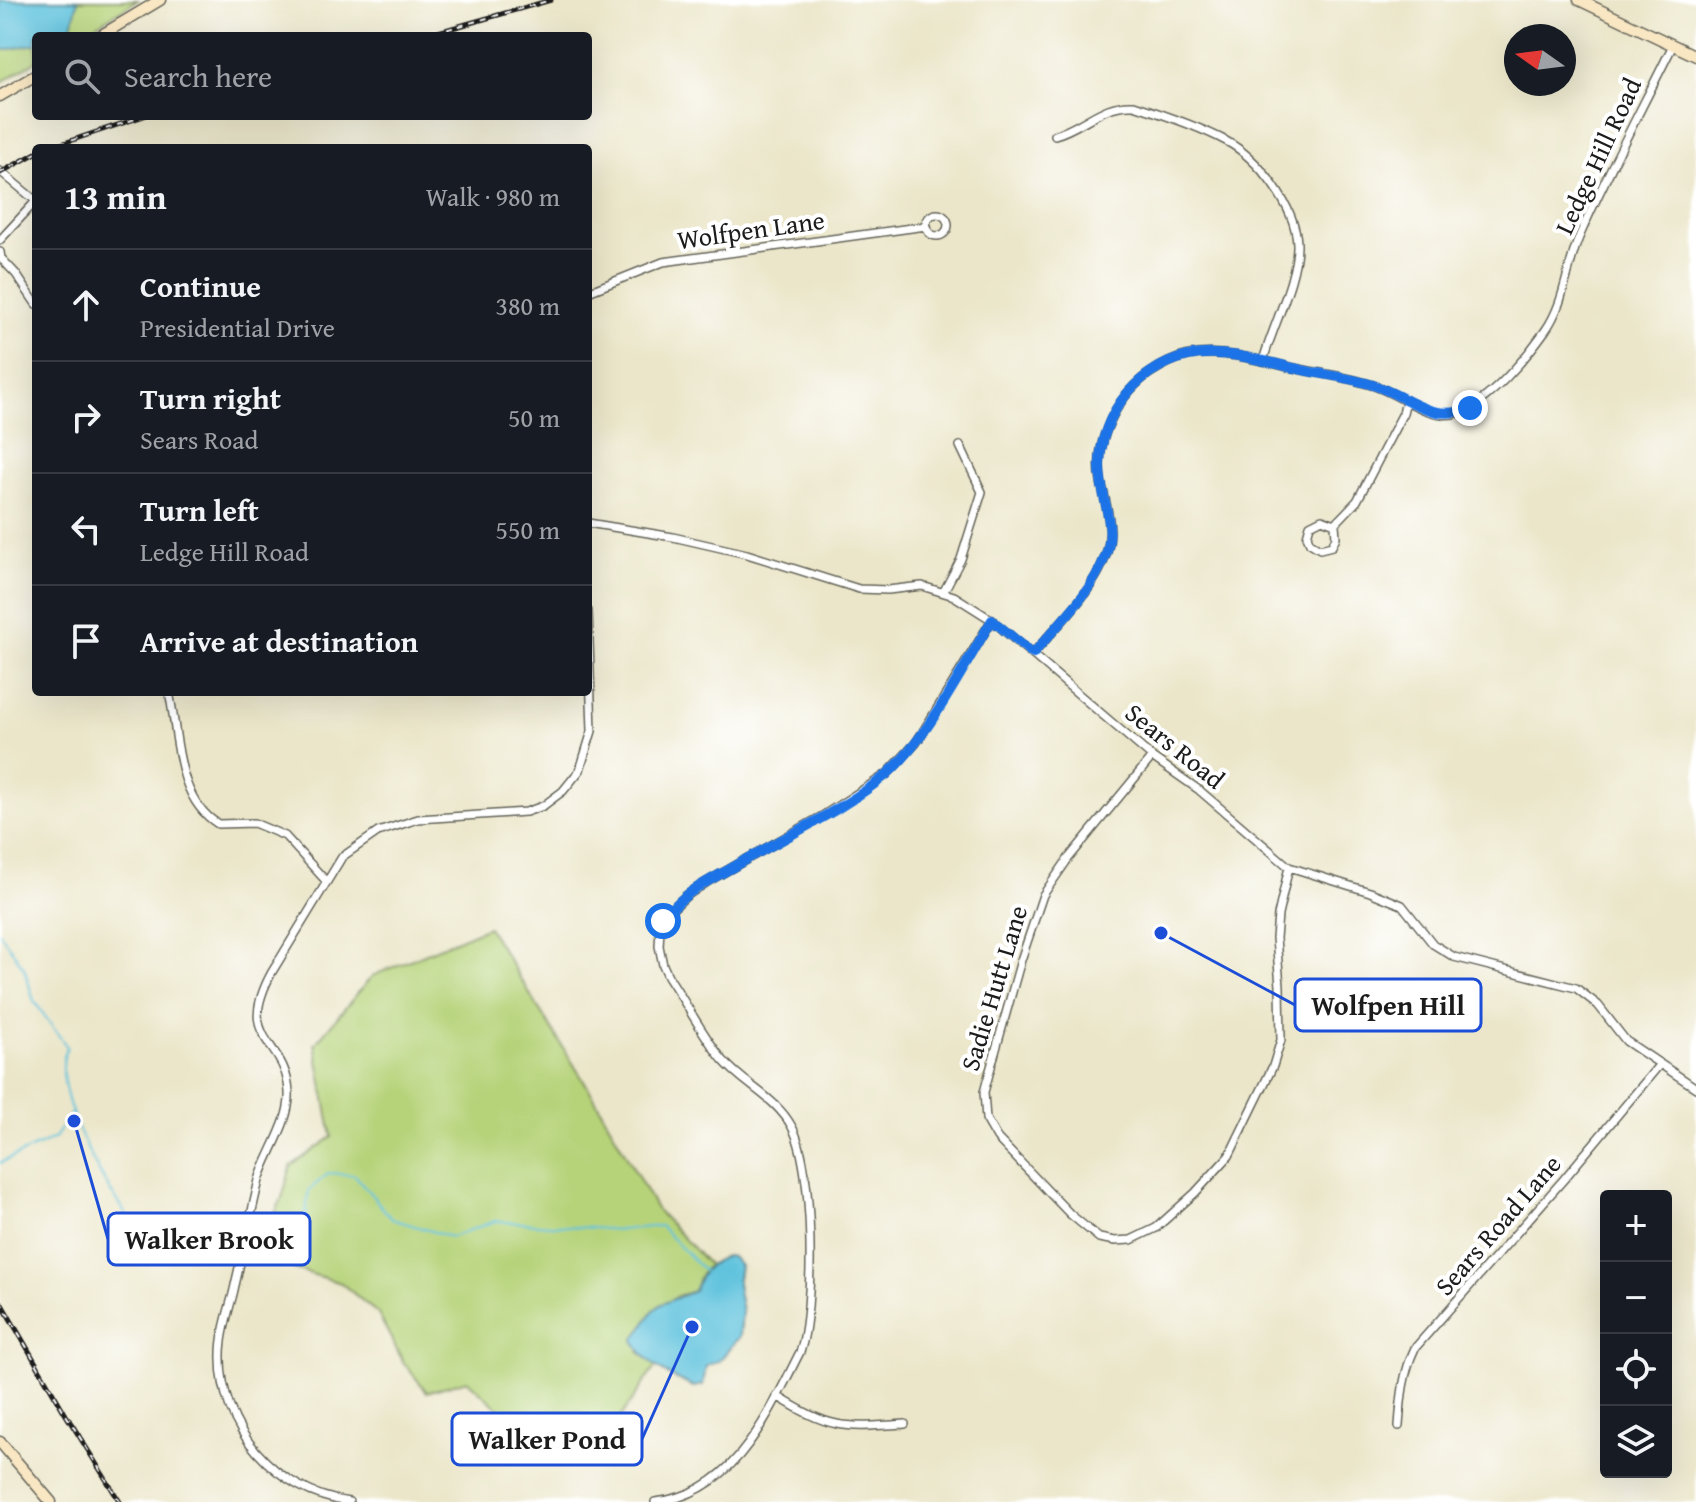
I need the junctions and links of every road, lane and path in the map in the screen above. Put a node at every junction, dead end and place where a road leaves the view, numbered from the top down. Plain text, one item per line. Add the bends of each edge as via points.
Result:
1 (160, 0) edge
2 (1581, 0) edge
3 (107, 32) edge
4 (1673, 45) junction
5 (1696, 56) edge
6 (32, 77) edge
7 (0, 96) edge
8 (1055, 135) dead end
9 (0, 171) edge
10 (32, 198) edge
11 (32, 205) edge
12 (926, 226) dead end
13 (0, 240) edge
14 (0, 252) edge
15 (592, 290) edge
16 (32, 298) edge
17 (1263, 361) junction
18 (1406, 400) junction
19 (960, 446) dead end
20 (592, 524) edge
21 (1335, 524) junction
22 (944, 591) junction
23 (992, 620) junction
24 (1033, 654) junction
25 (170, 696) edge
26 (591, 696) edge
27 (1152, 757) junction
28 (1289, 867) junction
29 (326, 881) junction
30 (1660, 1064) junction
31 (1696, 1088) edge
32 (777, 1396) junction
33 (905, 1424) dead end
34 (1399, 1426) dead end
35 (0, 1442) edge
36 (51, 1502) edge
37 (349, 1502) edge
38 (655, 1502) edge

1 - 3 main road
2 - 4 main road
4 - 5 main road
4 - 18 street, Ledge Hill Road via 1578,238 1564,295 1544,332 1470,408 1443,415
6 - 7 main road
8 - 17 street via 1079,127 1108,107 1134,105 1228,142 1257,168 1284,198 1297,245
9 - 10 street
11 - 13 street
12 - 15 street, Wolfpen Lane via 653,265
14 - 16 street
17 - 18 street, Ledge Hill Road via 1350,378
17 - 24 street, Ledge Hill Road via 1192,355 1172,360 1126,393 1102,450 1100,477 1110,541 1105,556 1078,601
18 - 21 street via 1357,501
19 - 22 street via 982,492 961,559
20 - 22 street, Sears Road via 747,554 859,589 922,586
21 - 21 street via 1322,519 1310,525 1310,543 1320,549 1332,546
22 - 23 street, Sears Road
23 - 24 street, Sears Road
23 - 32 street via 916,743 887,774 686,896 660,929 660,954 668,976 723,1059 783,1112 803,1159 809,1318 800,1352
24 - 27 street, Sears Road
25 - 29 street via 184,772 204,812 218,824 254,823 285,836
26 - 29 street via 592,731 580,770 543,806 398,825 342,857
27 - 28 street, Sears Road
27 - 28 street, Sadie Hutt Lane via 1043,895 984,1092 986,1119 997,1138 1099,1238 1131,1240 1156,1228 1229,1156 1281,1040 1276,938
28 - 30 street, Sears Road via 1398,902 1433,944 1454,957 1576,988 1598,1005 1626,1041
29 - 37 street via 272,972 258,1007 260,1030 288,1079 289,1106 259,1180 220,1352 231,1411 252,1448 295,1484
30 - 31 street, Sears Road
30 - 34 street, Sears Road Lane via 1415,1348 1407,1364
32 - 33 street via 831,1425
32 - 38 street via 749,1444 718,1478 684,1497
35 - 36 main road

